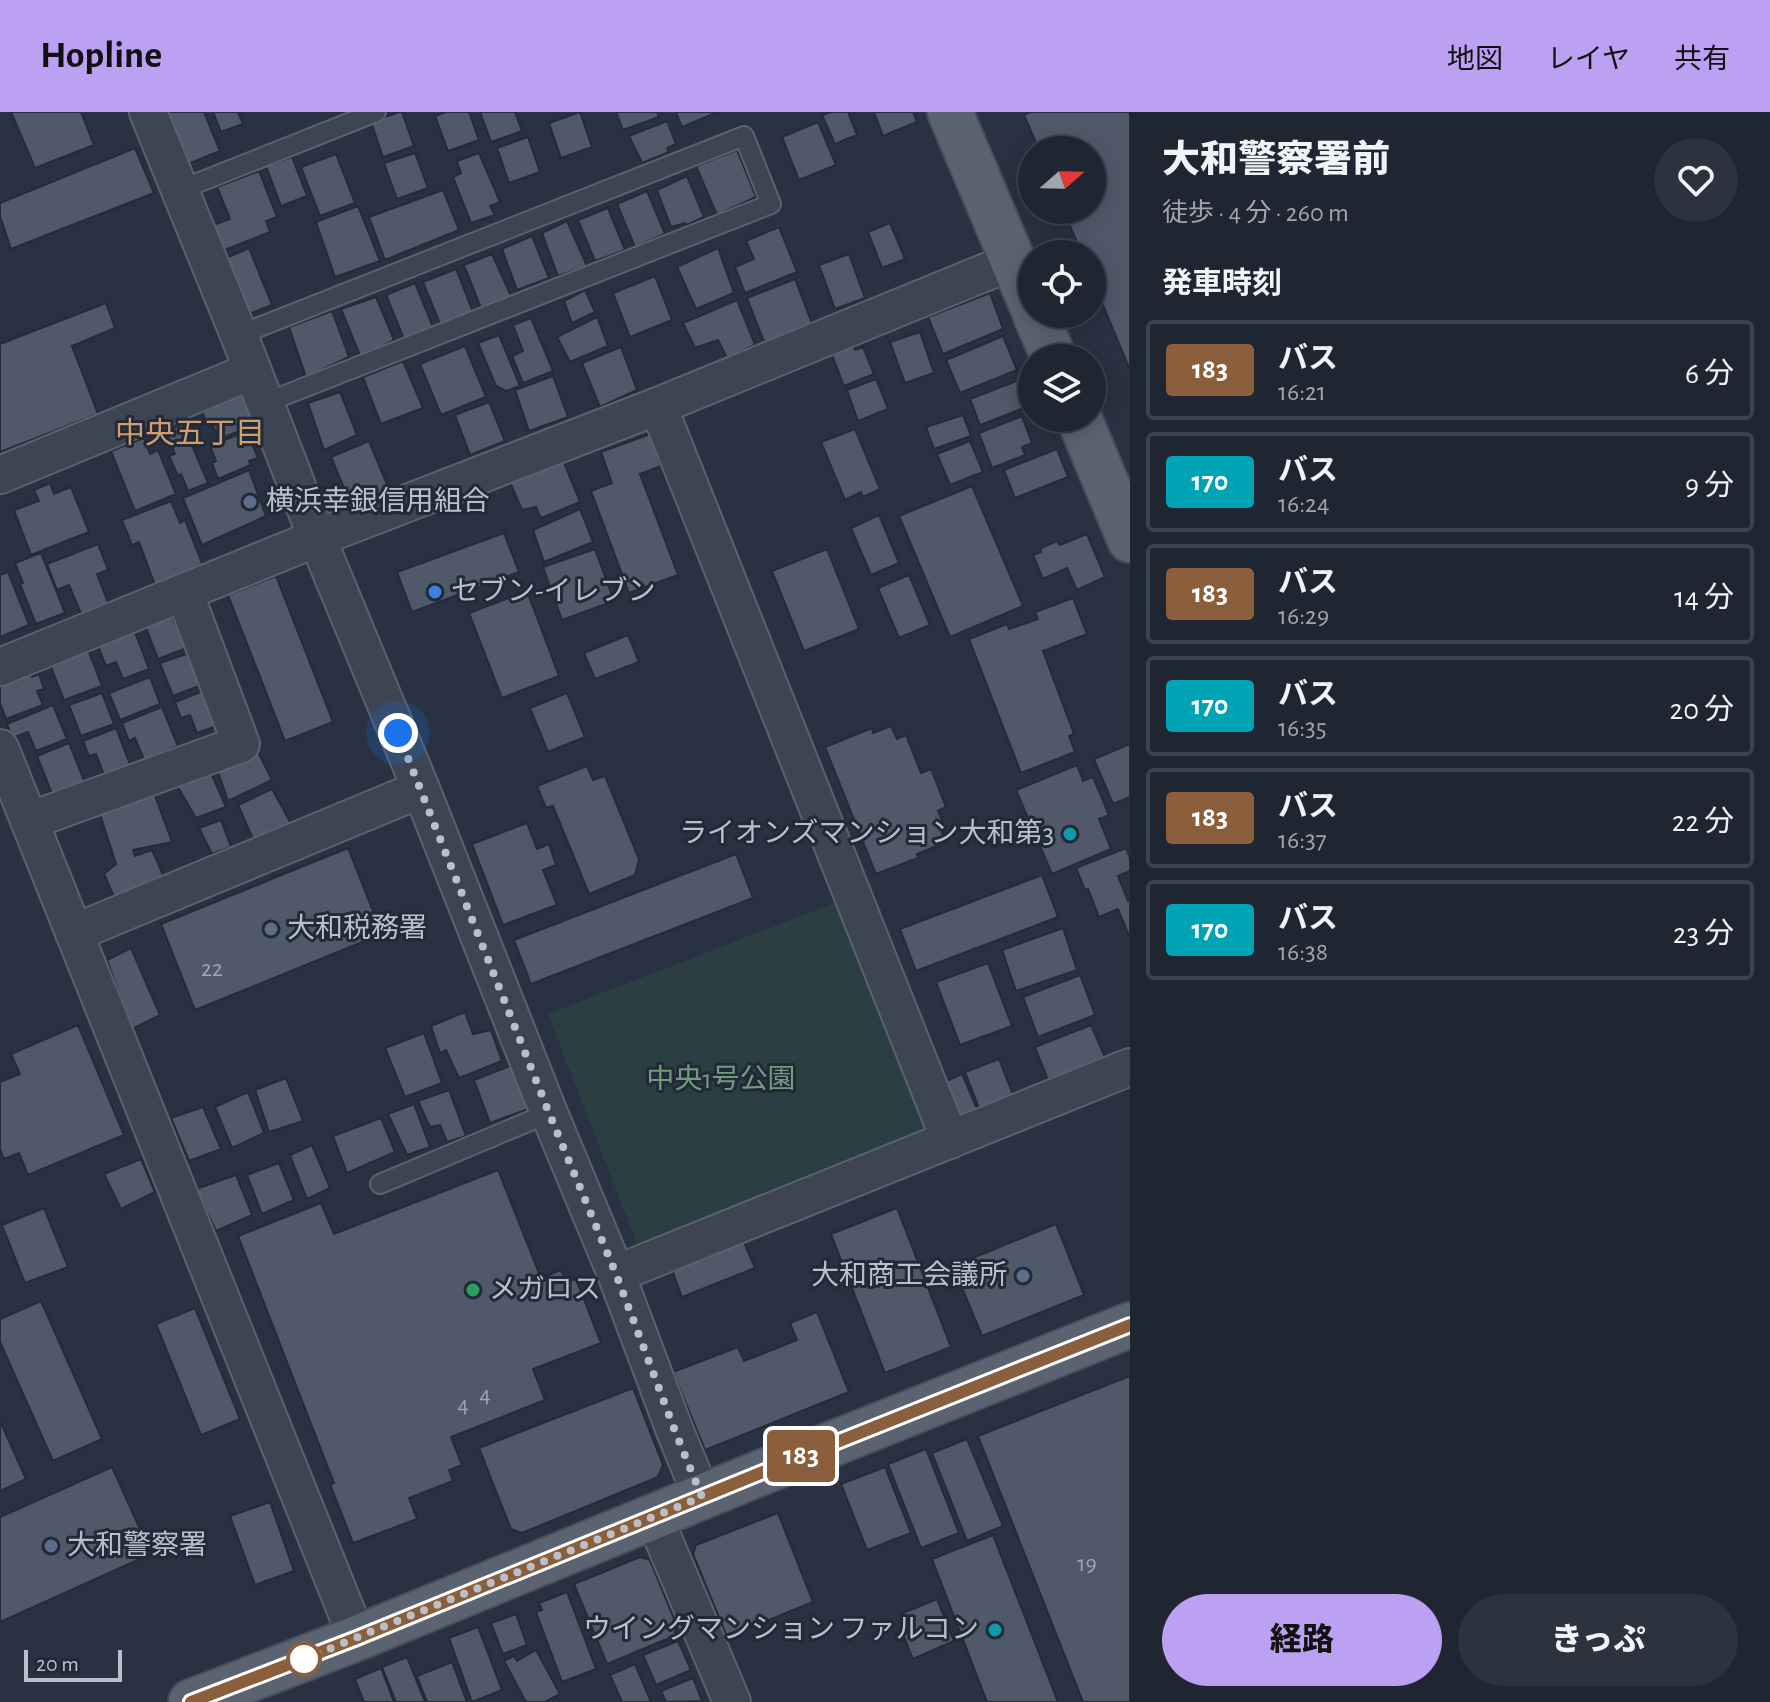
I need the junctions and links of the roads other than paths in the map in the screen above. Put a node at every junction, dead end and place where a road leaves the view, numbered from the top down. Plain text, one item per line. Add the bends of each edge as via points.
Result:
1 (148, 112) edge
2 (376, 112) edge
3 (950, 112) edge
4 (337, 119) edge
5 (180, 190) junction
6 (1013, 261) junction
7 (1018, 273) edge
8 (239, 335) junction
9 (259, 387) junction
10 (658, 406) junction
11 (1085, 432) edge
12 (0, 475) edge
13 (317, 538) junction
14 (1130, 540) edge
15 (184, 592) junction
16 (0, 667) edge
17 (0, 748) edge
18 (421, 789) junction
19 (29, 821) junction
20 (74, 933) junction
21 (1130, 1067) edge
22 (549, 1113) junction
23 (950, 1140) junction
24 (380, 1184) dead end
25 (616, 1274) junction
26 (1130, 1325) edge
27 (702, 1497) junction
28 (654, 1517) junction
29 (357, 1638) junction
30 (191, 1702) edge
31 (732, 1702) edge

1 - 5 street
2 - 4 lane
3 - 6 main road
4 - 5 lane
5 - 8 street
6 - 7 main road
6 - 10 street
8 - 9 street
8 - 9 lane via 744,136 771,204
9 - 12 street
9 - 13 street
10 - 13 street
10 - 23 street
11 - 14 main road
13 - 15 street
13 - 18 street
15 - 16 street
15 - 19 street via 241,744
17 - 19 street
18 - 20 street
18 - 22 street
19 - 20 street
20 - 29 street
21 - 23 street
22 - 24 lane
22 - 25 street
23 - 25 street
25 - 27 street
26 - 27 main road
27 - 28 main road
28 - 29 main road
28 - 31 street
29 - 30 main road

